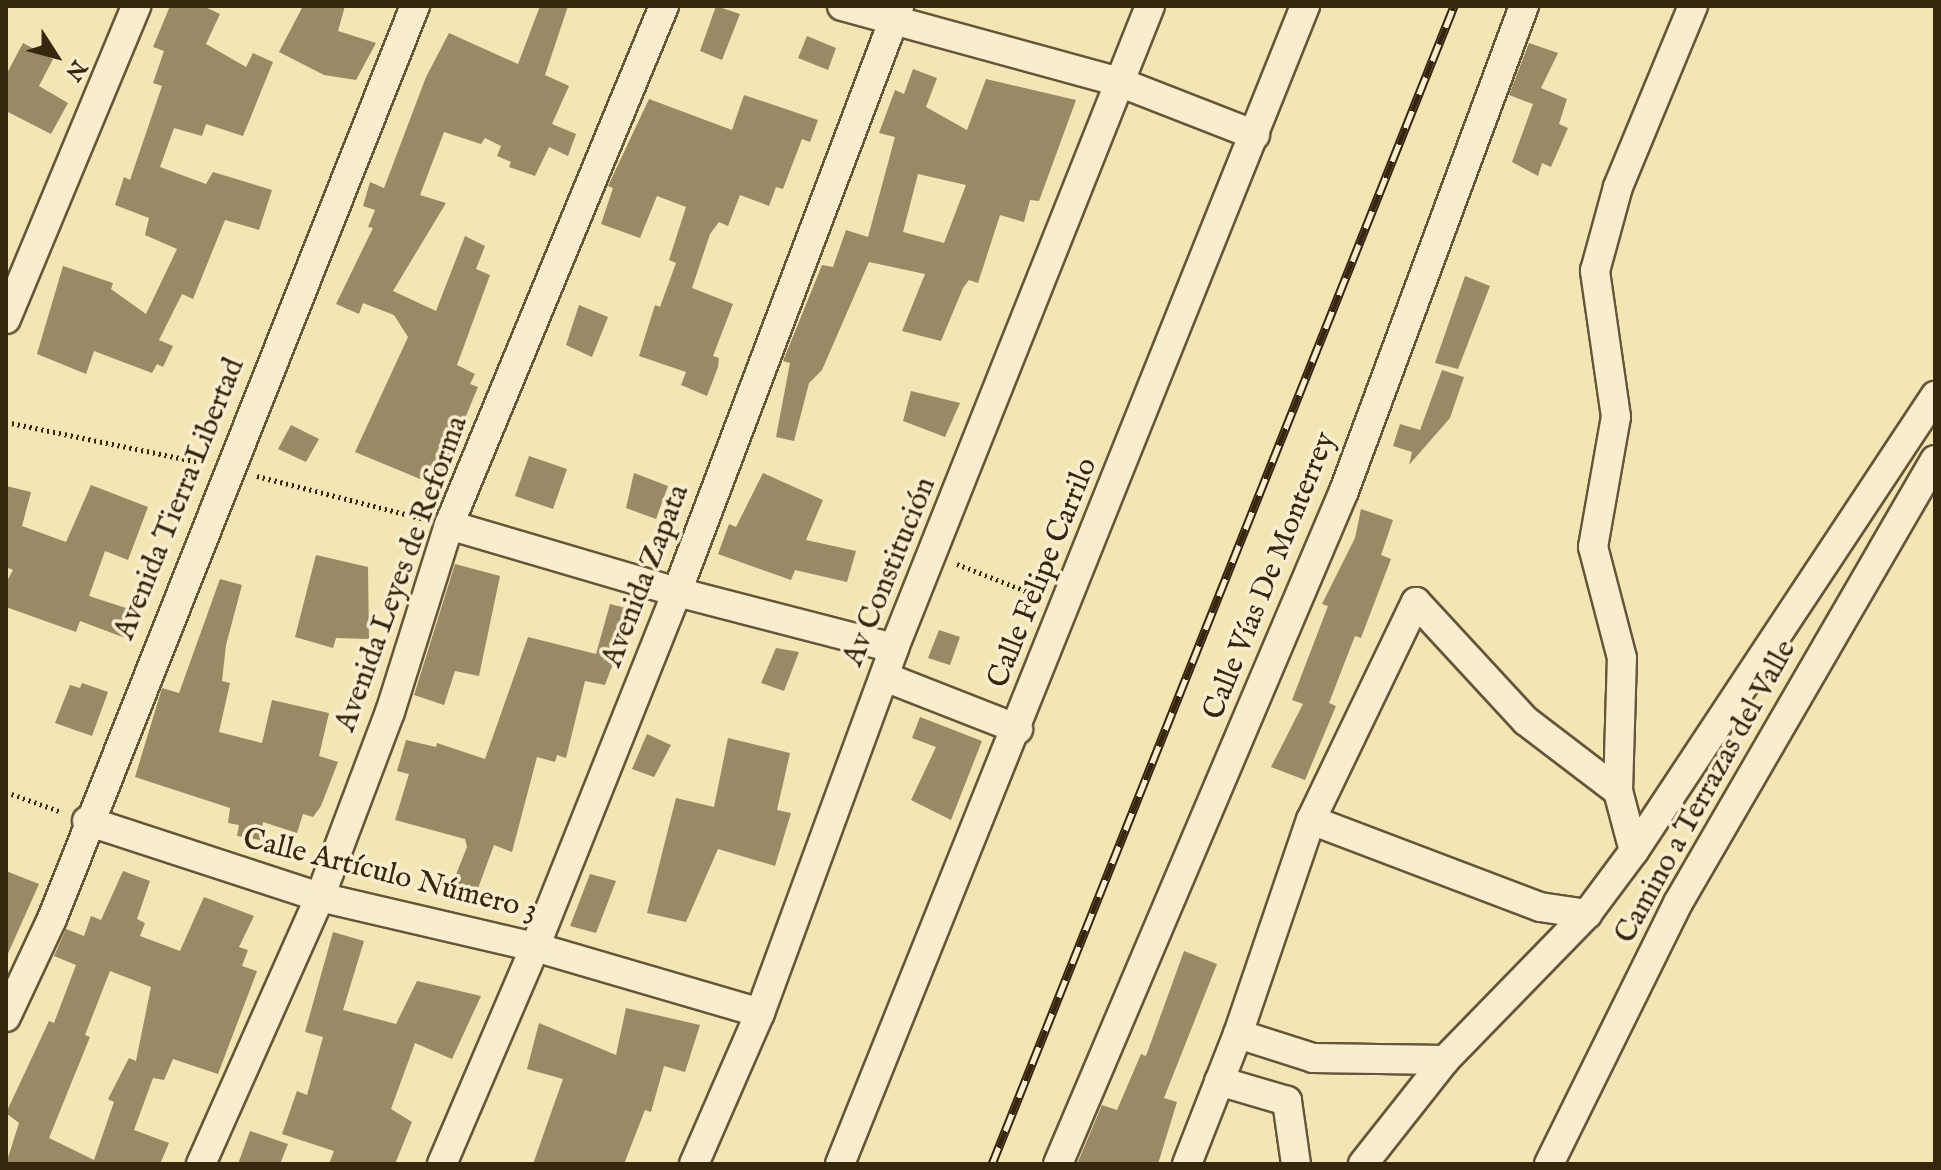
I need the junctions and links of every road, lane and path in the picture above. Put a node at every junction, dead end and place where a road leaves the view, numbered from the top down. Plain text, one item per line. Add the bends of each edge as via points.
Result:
1 (136, 6) edge
2 (415, 6) edge
3 (664, 6) edge
4 (842, 6) edge
5 (1150, 6) edge
6 (1305, 6) edge
7 (1524, 6) edge
8 (1693, 6) edge
9 (897, 12) edge
10 (1119, 82) junction
11 (1255, 135) junction
12 (6, 319) edge
13 (1935, 396) edge
14 (6, 422) edge
15 (1935, 460) edge
16 (229, 468) junction
17 (449, 525) junction
18 (934, 554) junction
19 (677, 592) junction
20 (1065, 607) junction
21 (894, 648) junction
22 (885, 677) junction
23 (1018, 729) junction
24 (1618, 791) junction
25 (6, 792) edge
26 (1311, 820) junction
27 (87, 821) junction
28 (1634, 851) junction
29 (320, 897) junction
30 (1587, 914) junction
31 (535, 947) junction
32 (760, 1013) junction
33 (6, 1017) edge
34 (1238, 1034) junction
35 (1313, 1058) junction
36 (1445, 1060) junction
37 (1219, 1081) junction
38 (1287, 1101) junction
39 (201, 1164) edge
40 (442, 1164) edge
41 (694, 1164) edge
42 (840, 1164) edge
43 (1058, 1164) edge
44 (1187, 1164) edge
45 (1296, 1164) edge
46 (1363, 1164) edge
47 (1549, 1164) edge

1 - 12 street
2 - 16 street, Avenida Tierra Libertad
3 - 17 street, Avenida Leyes de Reforma
4 - 9 street
5 - 10 street, Av Constitución
6 - 11 street, Calle Felipe Carrilo
7 - 43 street, Calle Vías De Monterrey via 1344,491
8 - 24 street via 1618,187 1595,271 1616,417 1593,547 1622,658
9 - 10 street
9 - 19 street, Avenida Zapata
10 - 11 street
10 - 18 street, Av Constitución
11 - 20 street, Calle Felipe Carrilo
13 - 28 street
14 - 16 path
15 - 47 street, Camino a Terrazas del Valle via 1678,903
16 - 17 path
16 - 27 street, Avenida Tierra Libertad
17 - 19 street
17 - 29 street, Avenida Leyes de Reforma via 390,712
18 - 20 path
18 - 21 street, Av Constitución
19 - 21 street
19 - 31 street, Avenida Zapata
20 - 23 street, Calle Felipe Carrilo
21 - 22 street, Av Constitución
22 - 23 street
22 - 32 street, Av Constitución
23 - 42 street, Calle Felipe Carrilo
24 - 26 street via 1526,721 1416,602
24 - 28 street
25 - 27 path
26 - 30 street via 1540,907
26 - 34 street
27 - 29 street, Calle Artículo Número 3
27 - 33 street, Avenida Tierra Libertad via 52,919
28 - 30 street
29 - 31 street, Calle Artículo Número 3
29 - 39 street, Avenida Leyes de Reforma
30 - 36 street
31 - 32 street, Calle Artículo Número 3
31 - 40 street, Avenida Zapata
32 - 41 street, Av Constitución
34 - 35 street
34 - 37 street
35 - 36 street
35 - 38 street
36 - 46 street
37 - 38 street
37 - 44 street
38 - 45 street

